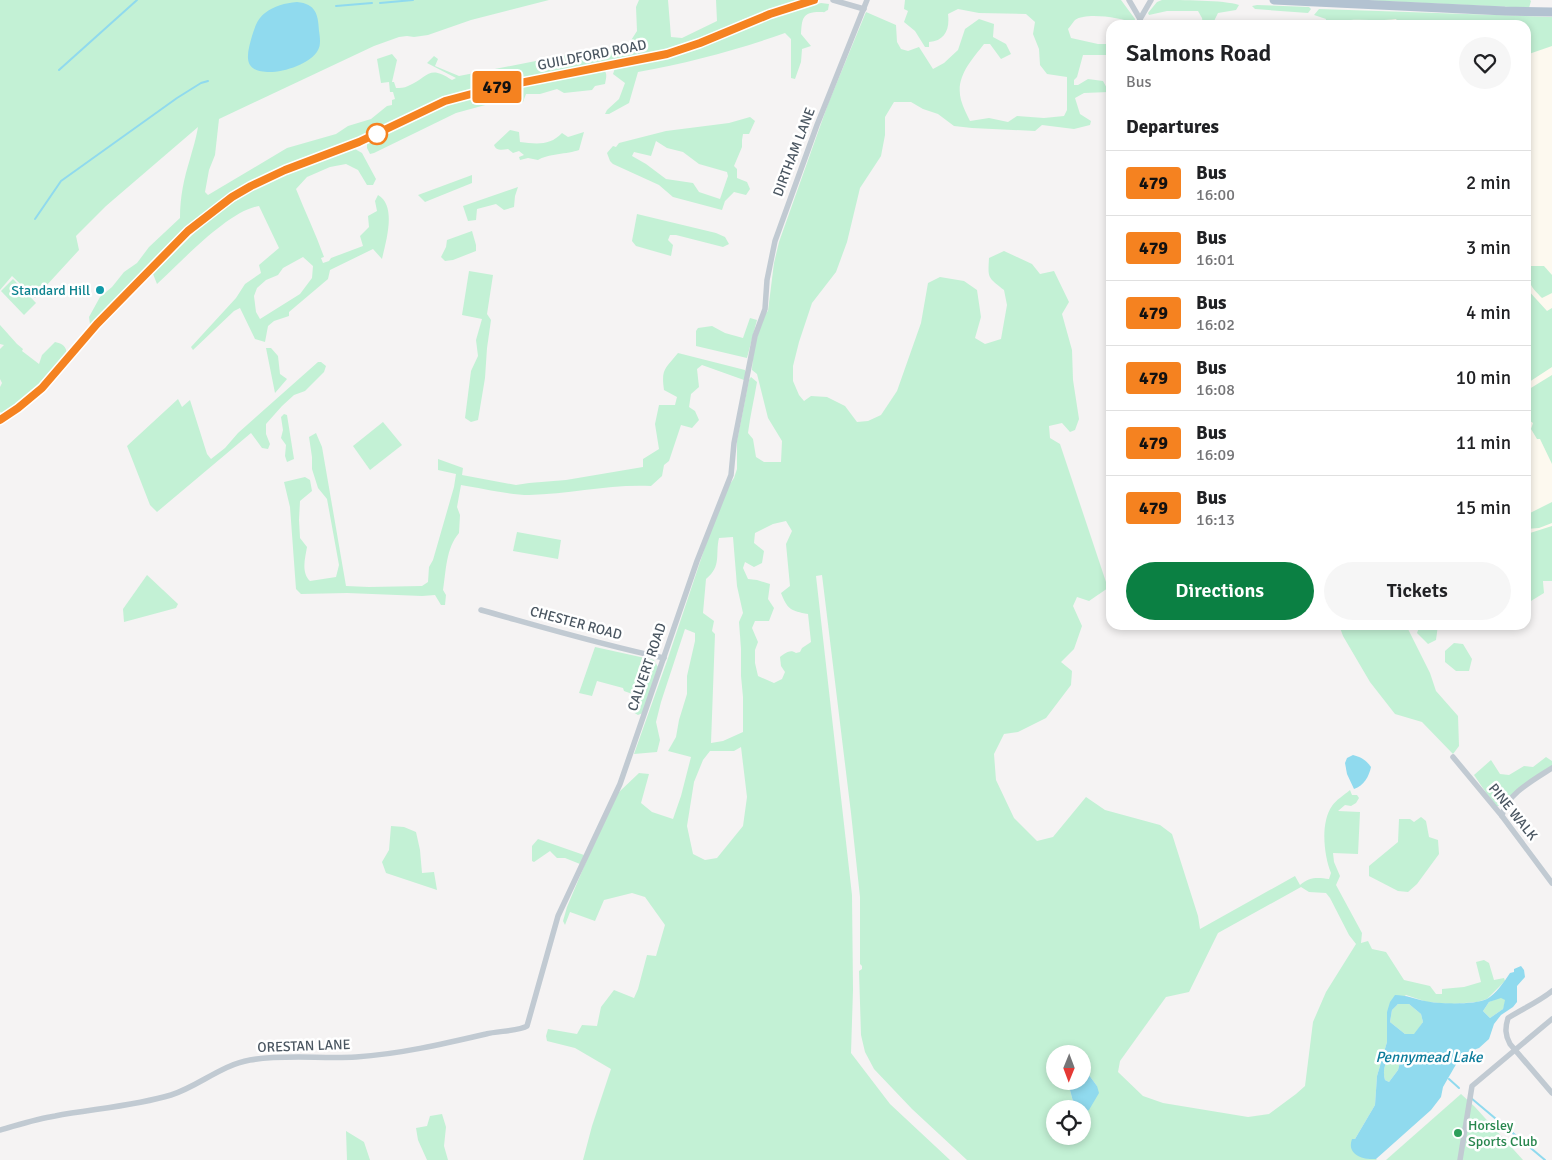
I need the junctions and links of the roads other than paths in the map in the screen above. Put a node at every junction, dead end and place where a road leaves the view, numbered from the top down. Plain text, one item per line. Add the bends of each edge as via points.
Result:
1 (814, 0) edge
2 (833, 0) edge
3 (867, 0) edge
4 (1129, 0) edge
5 (1151, 0) edge
6 (1274, 0) edge
7 (864, 9) junction
8 (1552, 12) edge
9 (1139, 20) edge
10 (1141, 20) edge
11 (765, 309) joint
12 (0, 420) edge
13 (481, 610) dead end
14 (664, 658) junction
15 (1453, 757) dead end
16 (1552, 768) edge
17 (1502, 816) junction
18 (1552, 883) edge
19 (1552, 991) edge
20 (1552, 1019) edge
21 (527, 1026) joint
22 (1515, 1049) junction
23 (1552, 1093) edge
24 (0, 1130) edge
25 (1460, 1160) edge

1 - 12 main road, GUILDFORD ROAD via 667,54 494,88 445,101 368,138 251,186 188,231 97,324 42,388
2 - 7 street
3 - 7 street, DIRTHAM LANE
4 - 9 street
5 - 10 street
6 - 8 main road
7 - 11 street, DIRTHAM LANE via 776,236
11 - 14 street, CALVERT ROAD via 754,336 731,475 709,527
13 - 14 street, CHESTER ROAD via 569,636
14 - 21 street, CALVERT ROAD via 620,784 558,916
15 - 17 street, PINE WALK
16 - 17 street via 1515,794 1503,809
17 - 18 street, PINE WALK
19 - 22 street via 1508,1018 1505,1032
20 - 22 street
21 - 24 street, ORESTAN LANE via 375,1055 249,1060 170,1096 54,1116
22 - 23 street
22 - 25 street via 1472,1086

